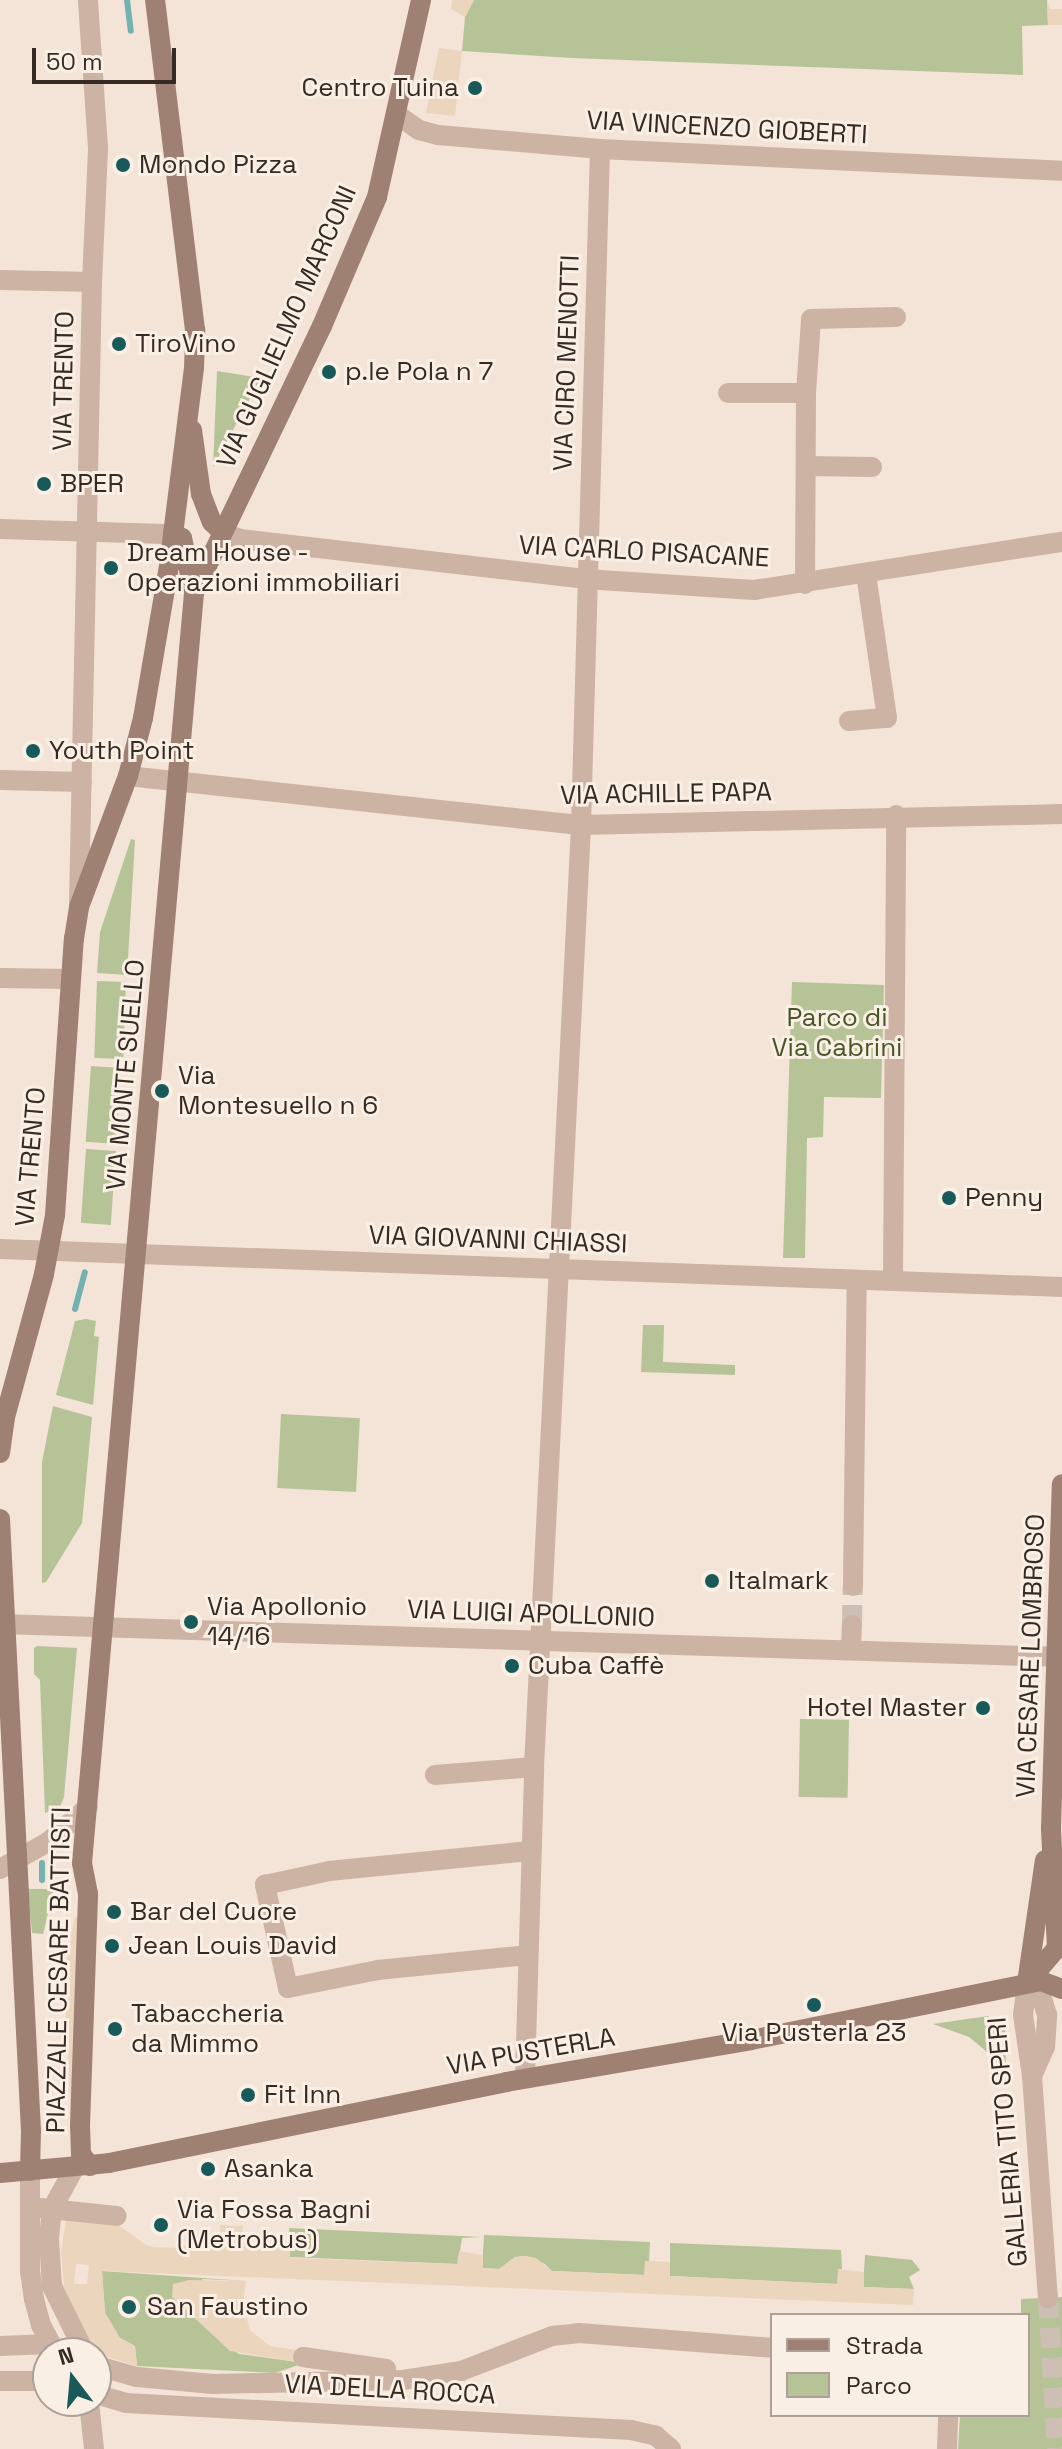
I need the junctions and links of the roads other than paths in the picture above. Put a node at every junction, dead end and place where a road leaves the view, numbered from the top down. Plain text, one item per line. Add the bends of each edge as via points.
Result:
1 (88, 0) edge
2 (155, 0) edge
3 (421, 0) edge
4 (396, 114) junction
5 (600, 149) junction
6 (1062, 171) edge
7 (0, 280) edge
8 (92, 282) junction
9 (896, 317) dead end
10 (728, 393) dead end
11 (806, 393) junction
12 (189, 406) junction
13 (806, 466) junction
14 (872, 467) dead end
15 (0, 529) edge
16 (88, 530) junction
17 (222, 532) junction
18 (173, 534) junction
19 (1062, 542) edge
20 (866, 574) junction
21 (585, 579) junction
22 (805, 584) junction
23 (194, 593) junction
24 (849, 721) dead end
25 (128, 776) junction
26 (0, 780) edge
27 (178, 780) junction
28 (82, 782) junction
29 (1062, 814) edge
30 (896, 815) junction
31 (581, 825) junction
32 (79, 907) junction
33 (0, 978) edge
34 (70, 979) junction
35 (0, 1249) edge
36 (49, 1250) junction
37 (136, 1254) junction
38 (556, 1268) junction
39 (857, 1280) junction
40 (893, 1281) junction
41 (1062, 1287) edge
42 (0, 1453) edge
43 (1062, 1484) edge
44 (0, 1519) edge
45 (853, 1586) tunnel mouth
46 (2, 1624) edge
47 (852, 1625) tunnel mouth
48 (104, 1628) junction
49 (543, 1639) junction
50 (851, 1649) junction
51 (1059, 1657) edge
52 (534, 1767) junction
53 (435, 1775) dead end
54 (88, 1807) junction
55 (531, 1851) junction
56 (8, 1865) edge
57 (528, 1955) junction
58 (1062, 1961) edge
59 (1034, 1982) junction
60 (1062, 1989) edge
61 (1047, 2015) junction
62 (1032, 2076) junction
63 (525, 2078) junction
64 (83, 2166) junction
65 (30, 2171) junction
66 (0, 2173) edge
67 (42, 2208) junction
68 (117, 2216) dead end
69 (1048, 2298) tunnel mouth
70 (47, 2337) edge
71 (77, 2337) edge
72 (0, 2346) edge
73 (32, 2348) edge
74 (770, 2348) edge
75 (303, 2357) dead end
76 (118, 2372) edge
77 (428, 2374) junction
78 (0, 2381) edge
79 (32, 2381) edge
80 (112, 2402) edge
81 (93, 2417) edge
82 (948, 2417) edge
83 (671, 2448) edge
84 (94, 2449) edge
85 (947, 2449) edge

1 - 8 street, VIA TRENTO via 98,119
2 - 12 main road via 195,330
3 - 4 main road, VIA GUGLIELMO MARCONI
4 - 5 street, VIA VINCENZO GIOBERTI via 419,130 438,135
4 - 17 main road, VIA GUGLIELMO MARCONI via 377,197 322,326
5 - 6 street, VIA VINCENZO GIOBERTI
5 - 21 street, VIA CIRO MENOTTI
7 - 8 street
8 - 16 street, VIA TRENTO
9 - 11 street via 811,319
10 - 11 street
11 - 13 street
12 - 17 main road via 201,494
12 - 18 main road
13 - 14 street
13 - 22 street
15 - 16 street
16 - 18 street
16 - 28 street, VIA TRENTO
17 - 21 street, VIA CARLO PISACANE via 240,539
17 - 23 main road, VIA MONTE SUELLO
18 - 23 main road via 182,538
18 - 25 main road via 143,718
19 - 20 street, VIA CARLO PISACANE
20 - 22 street, VIA CARLO PISACANE
20 - 24 street via 887,718
21 - 22 street, VIA CARLO PISACANE via 754,590
21 - 31 street, VIA CIRO MENOTTI
23 - 27 main road, VIA MONTE SUELLO
25 - 27 street, VIA ACHILLE PAPA
25 - 32 main road, VIA TRENTO
26 - 28 street
27 - 31 street, VIA ACHILLE PAPA
27 - 37 main road, VIA MONTE SUELLO
28 - 32 street, VIA TRENTO
29 - 30 street, VIA ACHILLE PAPA
30 - 31 street, VIA ACHILLE PAPA
30 - 40 street
31 - 38 street, VIA CIRO MENOTTI
32 - 34 main road, VIA TRENTO
33 - 34 street
34 - 36 main road, VIA TRENTO
35 - 36 street, VIA GIOVANNI CHIASSI
36 - 37 street, VIA GIOVANNI CHIASSI
36 - 42 main road, VIA TRENTO
37 - 38 street, VIA GIOVANNI CHIASSI
37 - 48 main road, VIA MONTE SUELLO
38 - 39 street, VIA GIOVANNI CHIASSI
38 - 49 street, VIA CIRO MENOTTI
39 - 40 street, VIA GIOVANNI CHIASSI
39 - 45 street
40 - 41 street, VIA GIOVANNI CHIASSI
43 - 51 main road, VIA CESARE LOMBROSO
44 - 46 main road
46 - 48 street, VIA LUIGI APOLLONIO
46 - 56 main road
47 - 50 street
48 - 49 street, VIA LUIGI APOLLONIO
48 - 54 main road, PIAZZALE CESARE BATTISTI
49 - 50 street, VIA LUIGI APOLLONIO
49 - 52 street, VIA CIRO MENOTTI
50 - 51 street, VIA LUIGI APOLLONIO
51 - 59 main road, VIA CESARE LOMBROSO via 1051,1828 1030,1946
52 - 53 street
52 - 55 street, VIA CIRO MENOTTI
54 - 56 street via 58,1835
54 - 64 main road, PIAZZALE CESARE BATTISTI via 82,1863 88,1894
55 - 57 street, VIA CIRO MENOTTI
55 - 57 street via 329,1871 265,1885 288,1988 378,1970
56 - 65 main road, PIAZZALE CESARE BATTISTI
57 - 63 street, VIA CIRO MENOTTI
58 - 59 main road
59 - 60 main road
59 - 61 street
59 - 62 street, GALLERIA TITO SPERI via 1023,2015
59 - 63 main road, VIA PUSTERLA via 751,2040
60 - 61 street, GALLERIA TITO SPERI via 1052,1997
61 - 62 street via 1045,2047
62 - 69 street, GALLERIA TITO SPERI
63 - 64 main road, VIA PUSTERLA
64 - 65 main road, VIA PUSTERLA
64 - 67 street
65 - 66 main road, VIA PUSTERLA
65 - 67 street
67 - 68 street
67 - 70 street via 30,2271
67 - 71 street via 52,2286
72 - 73 street
74 - 77 street via 579,2333 552,2336 461,2371
75 - 77 street
76 - 77 street via 234,2384 403,2380
78 - 79 street
80 - 83 street, VIA DELLA ROCCA via 631,2430 656,2436
81 - 84 street
82 - 85 street

